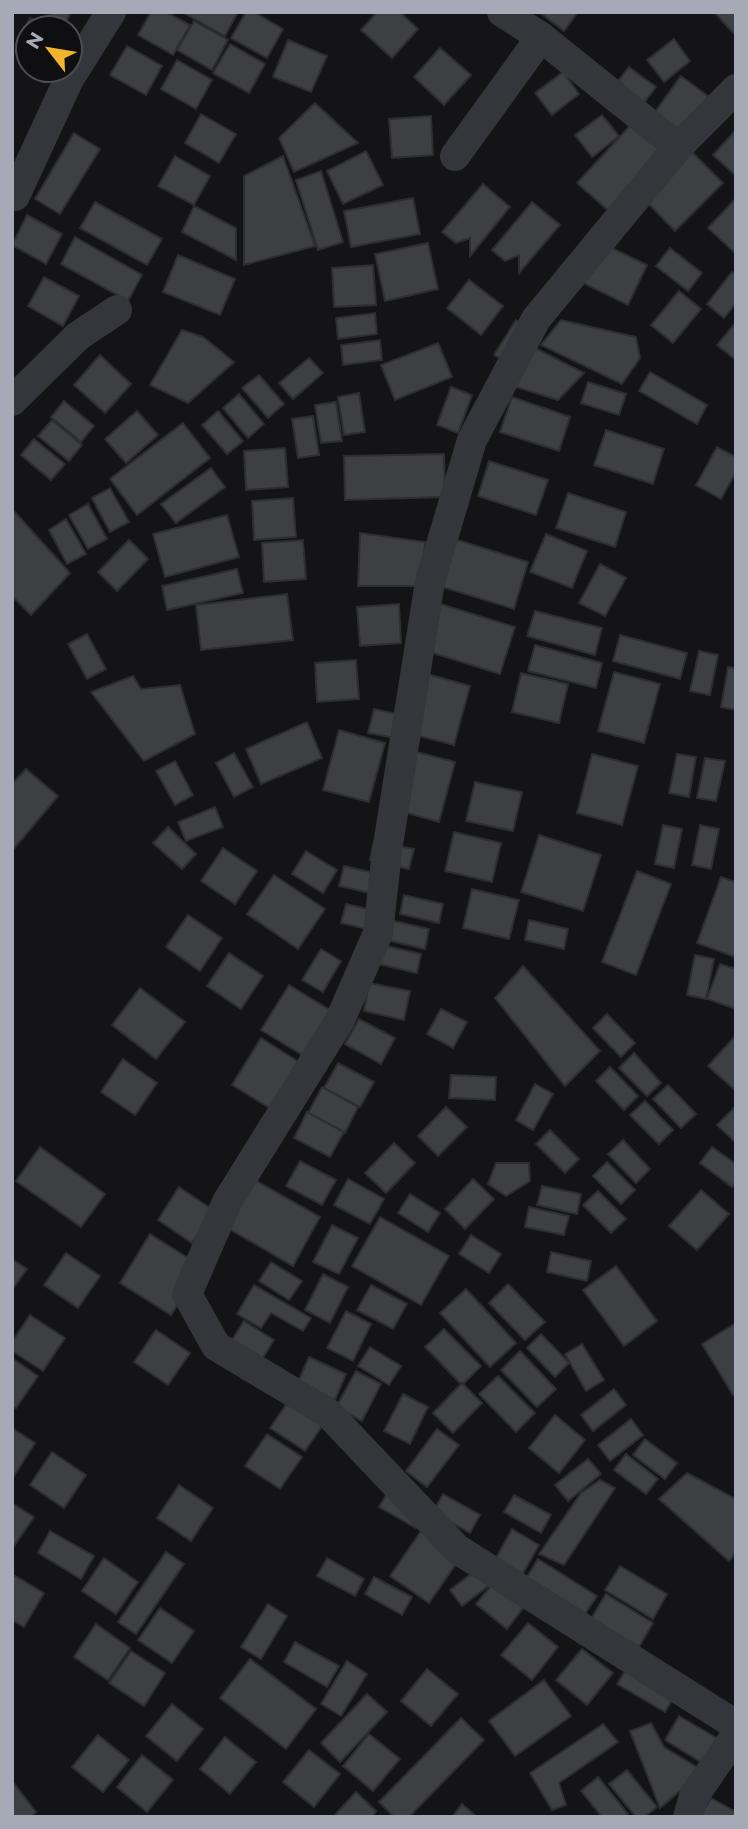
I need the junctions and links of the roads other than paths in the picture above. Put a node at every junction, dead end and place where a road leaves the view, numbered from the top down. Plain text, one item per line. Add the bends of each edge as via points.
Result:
1 (111, 12) edge
2 (502, 12) edge
3 (541, 37) junction
4 (736, 89) edge
5 (678, 147) junction
6 (455, 156) dead end
7 (15, 196) dead end
8 (117, 310) dead end
9 (12, 401) edge
10 (736, 1725) edge
11 (736, 1735) edge
12 (688, 1817) edge

1 - 7 street via 69,79
2 - 3 street
3 - 5 street
3 - 6 street
4 - 5 street
5 - 10 street via 536,319 472,440 430,582 377,933 340,1020 227,1202 187,1294 216,1346 328,1413 457,1549
8 - 9 street via 78,336
11 - 12 street via 694,1796

